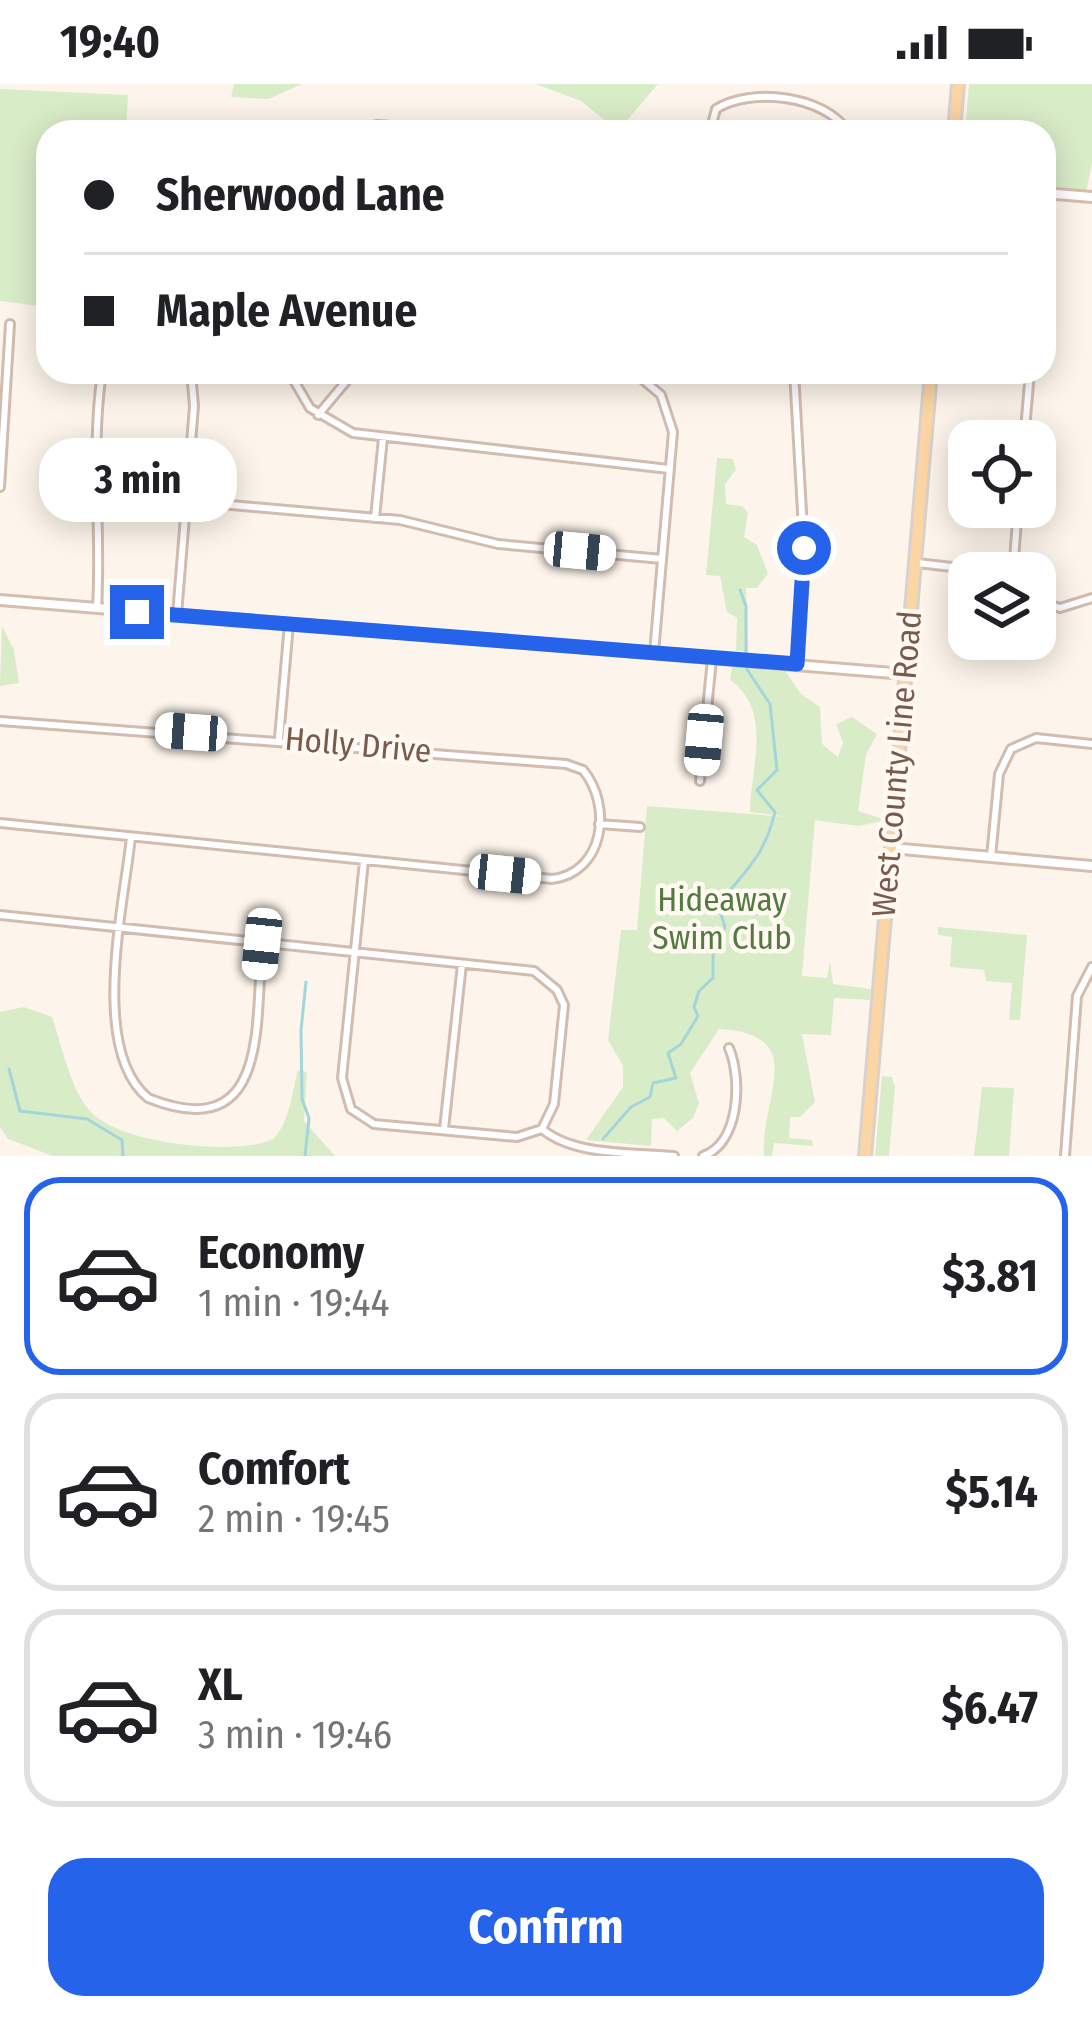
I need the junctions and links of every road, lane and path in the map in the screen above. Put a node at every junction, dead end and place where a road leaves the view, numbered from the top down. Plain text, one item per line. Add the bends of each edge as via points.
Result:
1 (958, 84) edge
2 (713, 120) edge
3 (833, 120) edge
4 (955, 120) edge
5 (1056, 194) edge
6 (1092, 197) edge
7 (10, 324) dead end
8 (101, 384) edge
9 (191, 384) edge
10 (297, 384) edge
11 (344, 384) edge
12 (652, 384) edge
13 (795, 384) edge
14 (930, 384) edge
15 (1029, 384) edge
16 (318, 415) junction
17 (1026, 420) edge
18 (382, 438) junction
19 (669, 469) junction
20 (0, 487) edge
21 (186, 501) junction
22 (375, 518) junction
23 (662, 559) junction
24 (914, 563) junction
25 (948, 567) edge
26 (1092, 598) edge
27 (0, 600) edge
28 (1056, 605) edge
29 (97, 608) junction
30 (177, 615) junction
31 (289, 624) junction
32 (654, 653) junction
33 (712, 658) junction
34 (797, 664) junction
35 (905, 674) junction
36 (0, 721) edge
37 (279, 738) junction
38 (1092, 743) edge
39 (700, 781) dead end
40 (0, 823) edge
41 (598, 824) junction
42 (640, 827) dead end
43 (131, 837) junction
44 (891, 848) junction
45 (991, 857) junction
46 (364, 861) junction
47 (1092, 866) edge
48 (0, 915) edge
49 (121, 928) junction
50 (262, 944) junction
51 (355, 952) junction
52 (462, 964) junction
53 (1092, 967) edge
54 (730, 1048) dead end
55 (444, 1129) junction
56 (542, 1129) junction
57 (674, 1156) edge
58 (703, 1156) edge
59 (865, 1156) edge
60 (1065, 1156) edge

1 - 4 main road
2 - 3 street via 731,100 759,96 820,109
5 - 6 street
7 - 20 street
8 - 29 street via 92,480
9 - 21 street
10 - 16 street
11 - 16 street
12 - 19 street via 670,411
13 - 34 street via 805,564
14 - 24 main road, West County Line Road
15 - 17 street
16 - 18 street
18 - 19 street
18 - 22 street
19 - 23 street
21 - 22 street
21 - 30 street
22 - 23 street via 498,544
23 - 32 street
24 - 25 street
24 - 35 main road, West County Line Road
26 - 28 street
27 - 29 street
29 - 30 street
30 - 31 street
31 - 32 street
31 - 37 street
32 - 33 street
33 - 34 street
33 - 39 street
34 - 35 street
35 - 44 main road, West County Line Road
36 - 37 street, Holly Drive
37 - 41 street, Holly Drive via 572,764 596,787
38 - 45 street via 1036,738 1011,749 999,774
40 - 43 street
41 - 42 street
41 - 46 street via 592,856 569,877
43 - 46 street
43 - 49 street
44 - 45 street
44 - 59 main road, West County Line Road
45 - 47 street
46 - 51 street
48 - 49 street
49 - 50 street
49 - 50 street via 113,1022 134,1084 165,1104 212,1108 244,1087
50 - 51 street
51 - 52 street
51 - 55 street via 346,1102 374,1124
52 - 55 street
52 - 56 street via 534,971 561,998 554,1104
53 - 60 street via 1083,978
54 - 58 street via 731,1128
55 - 56 street via 517,1137
56 - 57 street via 578,1148

